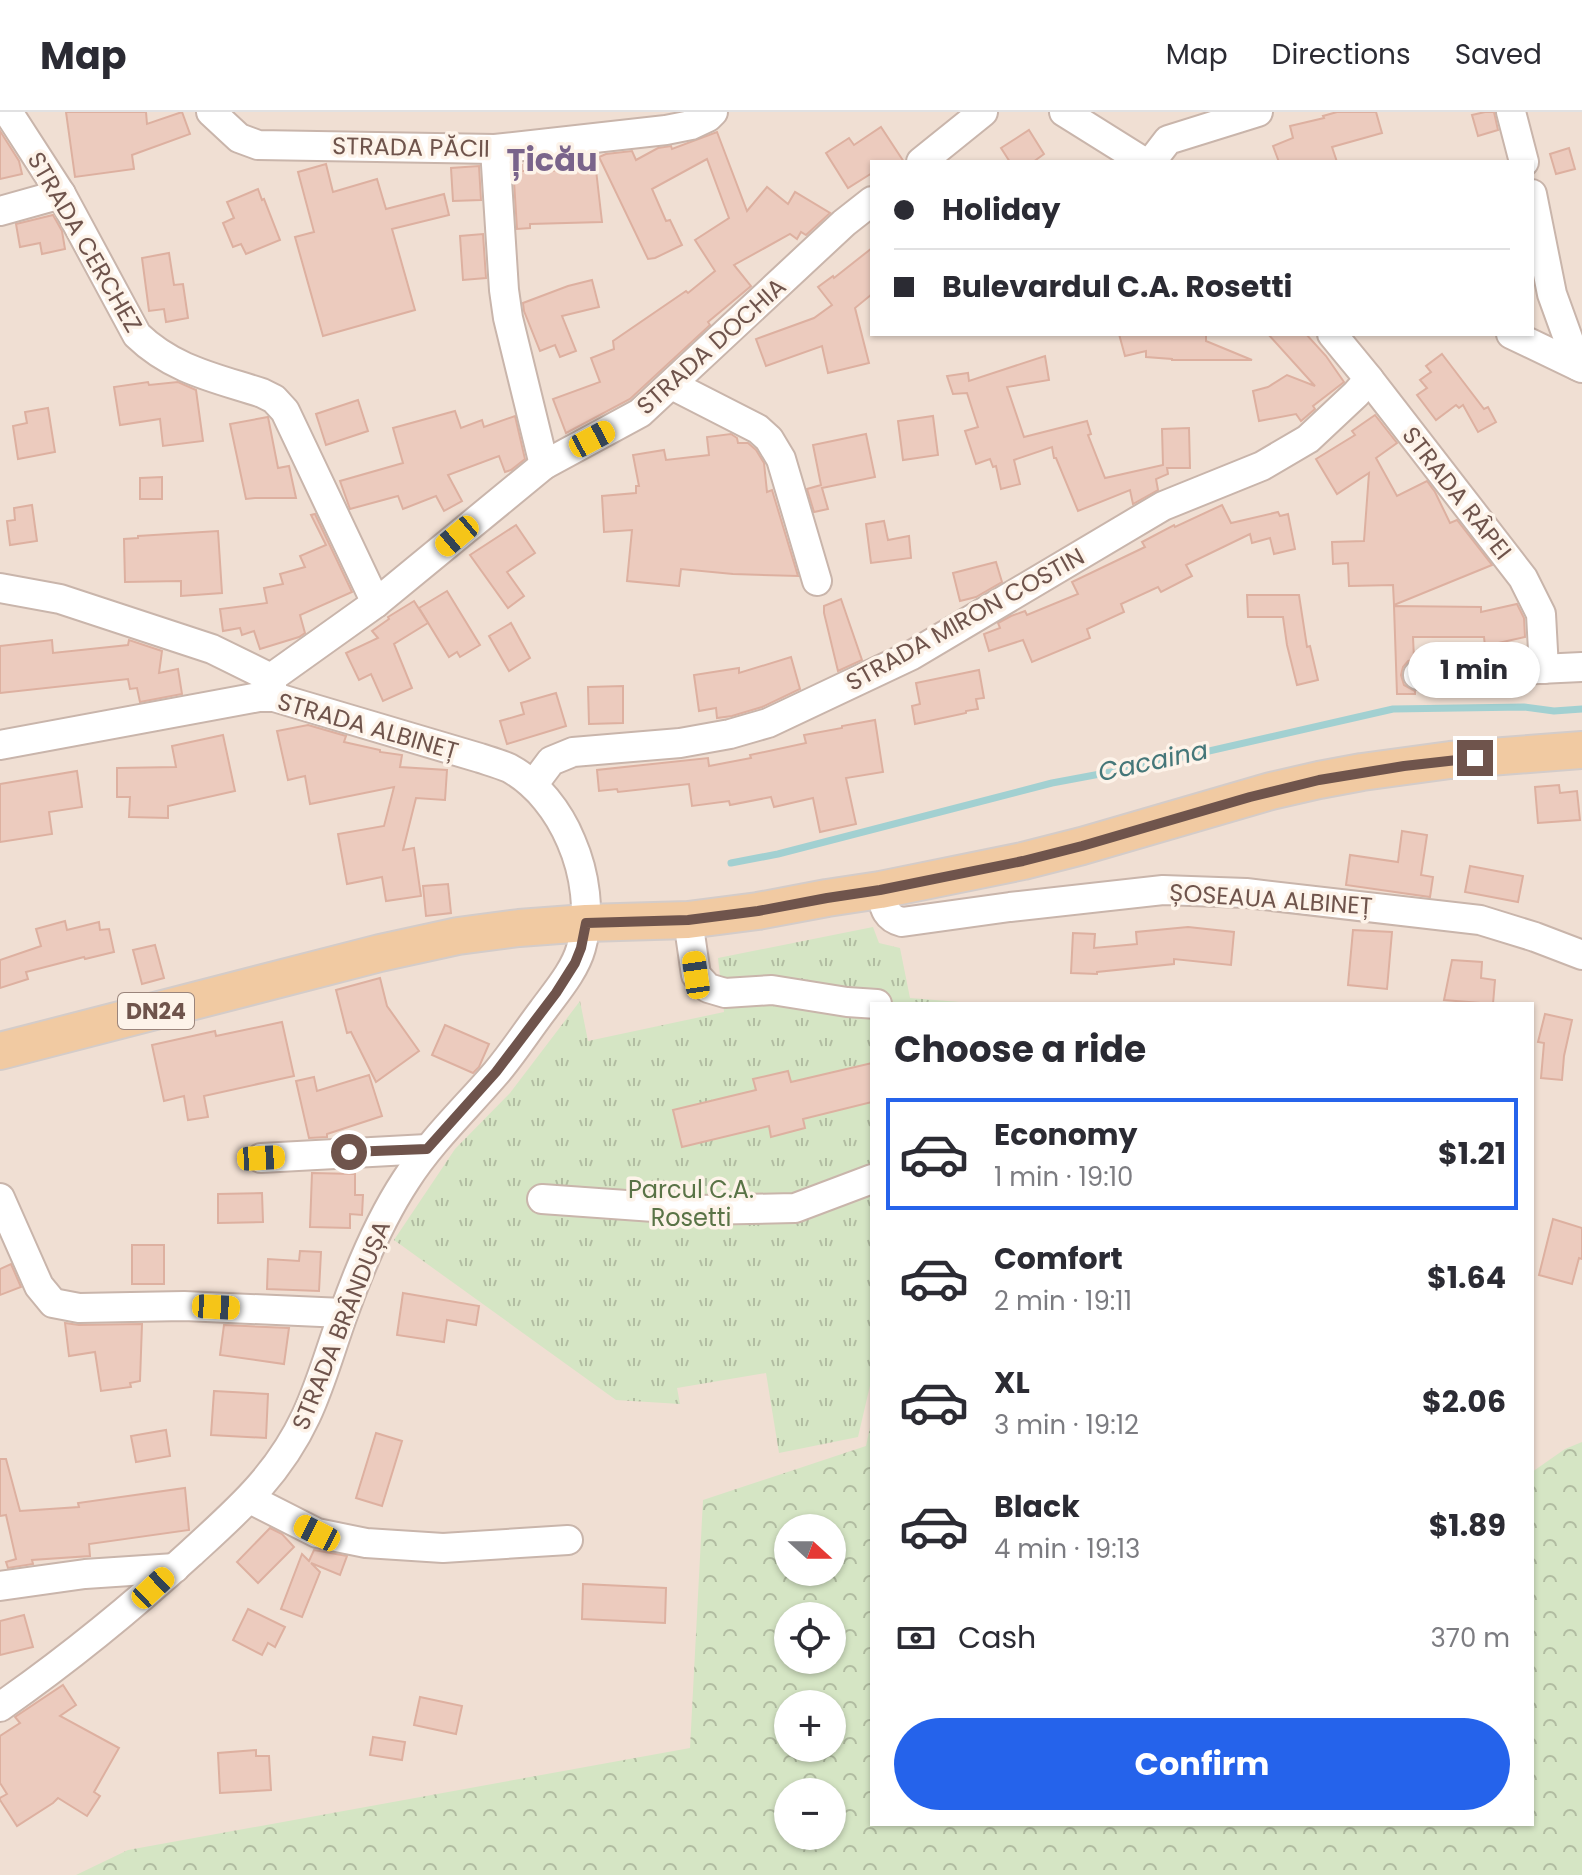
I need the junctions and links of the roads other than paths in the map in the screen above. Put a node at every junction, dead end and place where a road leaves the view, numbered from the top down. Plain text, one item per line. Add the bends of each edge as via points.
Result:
1 (8, 112) edge
2 (211, 112) edge
3 (713, 112) edge
4 (983, 112) edge
5 (1064, 112) edge
6 (1258, 112) edge
7 (1511, 112) edge
8 (495, 149) junction
9 (923, 160) edge
10 (1141, 160) edge
11 (1153, 160) edge
12 (1523, 160) edge
13 (61, 194) junction
14 (870, 203) edge
15 (1534, 204) edge
16 (0, 211) edge
17 (1334, 336) edge
18 (1515, 336) edge
19 (1580, 367) edge
20 (1369, 379) junction
21 (672, 385) junction
22 (544, 465) junction
23 (817, 581) dead end
24 (0, 588) edge
25 (376, 603) junction
26 (1582, 667) edge
27 (1544, 669) junction
28 (1418, 675) dead end
29 (272, 687) junction
30 (0, 745) edge
31 (1582, 750) edge
32 (533, 785) junction
33 (880, 890) junction
34 (688, 920) junction
35 (586, 923) junction
36 (1582, 955) edge
37 (870, 1004) edge
38 (0, 1051) edge
39 (427, 1149) junction
40 (261, 1158) dead end
41 (870, 1180) edge
42 (0, 1198) edge
43 (542, 1199) dead end
44 (343, 1313) junction
45 (250, 1499) junction
46 (568, 1540) dead end
47 (175, 1568) junction
48 (0, 1586) edge
49 (0, 1707) edge

1 - 13 street, STRADA CERCHEZ
2 - 8 street, STRADA PĂCII via 239,138 258,145
3 - 8 street, STRADA PĂCII via 691,125 666,130
4 - 9 street
5 - 10 street
6 - 11 street via 1168,140
7 - 12 street
8 - 22 street via 508,318
13 - 16 street
13 - 25 street, STRADA CERCHEZ via 137,335 179,366 262,393 285,411
14 - 21 street, STRADA DOCHIA
15 - 19 street via 1552,294
17 - 20 street, STRADA RÂPEI
18 - 19 street
20 - 27 street, STRADA RÂPEI via 1523,578 1541,614
20 - 32 street, STRADA MIRON COSTIN via 1308,439 1262,466 1163,506 872,675 768,723 730,734 573,752 551,761
21 - 22 street, STRADA DOCHIA via 640,413
21 - 23 street via 769,439 781,459
22 - 25 street, STRADA DOCHIA
24 - 29 street via 60,599 212,649
25 - 29 street, STRADA DOCHIA
26 - 27 street
27 - 28 street
29 - 30 street, STRADA ALBINEȚ via 259,697
29 - 32 street, STRADA ALBINEȚ via 508,768
31 - 33 main road, DN24 via 1450,760 1319,780 1023,861
32 - 35 street, STRADA ALBINEȚ via 564,823 576,853
33 - 34 main road, DN24
33 - 36 street, ȘOSEAUA ALBINEȚ via 885,911 902,922 1163,890 1246,893 1480,920
34 - 35 main road, DN24
34 - 37 street via 696,975 708,988 725,993 772,990
35 - 38 main road, DN24 via 458,936 380,953
35 - 39 street, STRADA BRÂNDUȘA via 575,963 556,993 496,1072
39 - 40 street
39 - 44 street, STRADA BRÂNDUȘA via 377,1229
41 - 43 street via 795,1208 696,1210
42 - 44 street via 39,1286 53,1303 79,1308
44 - 45 street, STRADA BRÂNDUȘA via 307,1415
45 - 46 street via 317,1533 366,1543 443,1548
45 - 47 street, STRADA BRÂNDUȘA
47 - 48 street
47 - 49 street, STRADA BRÂNDUȘA via 94,1638

